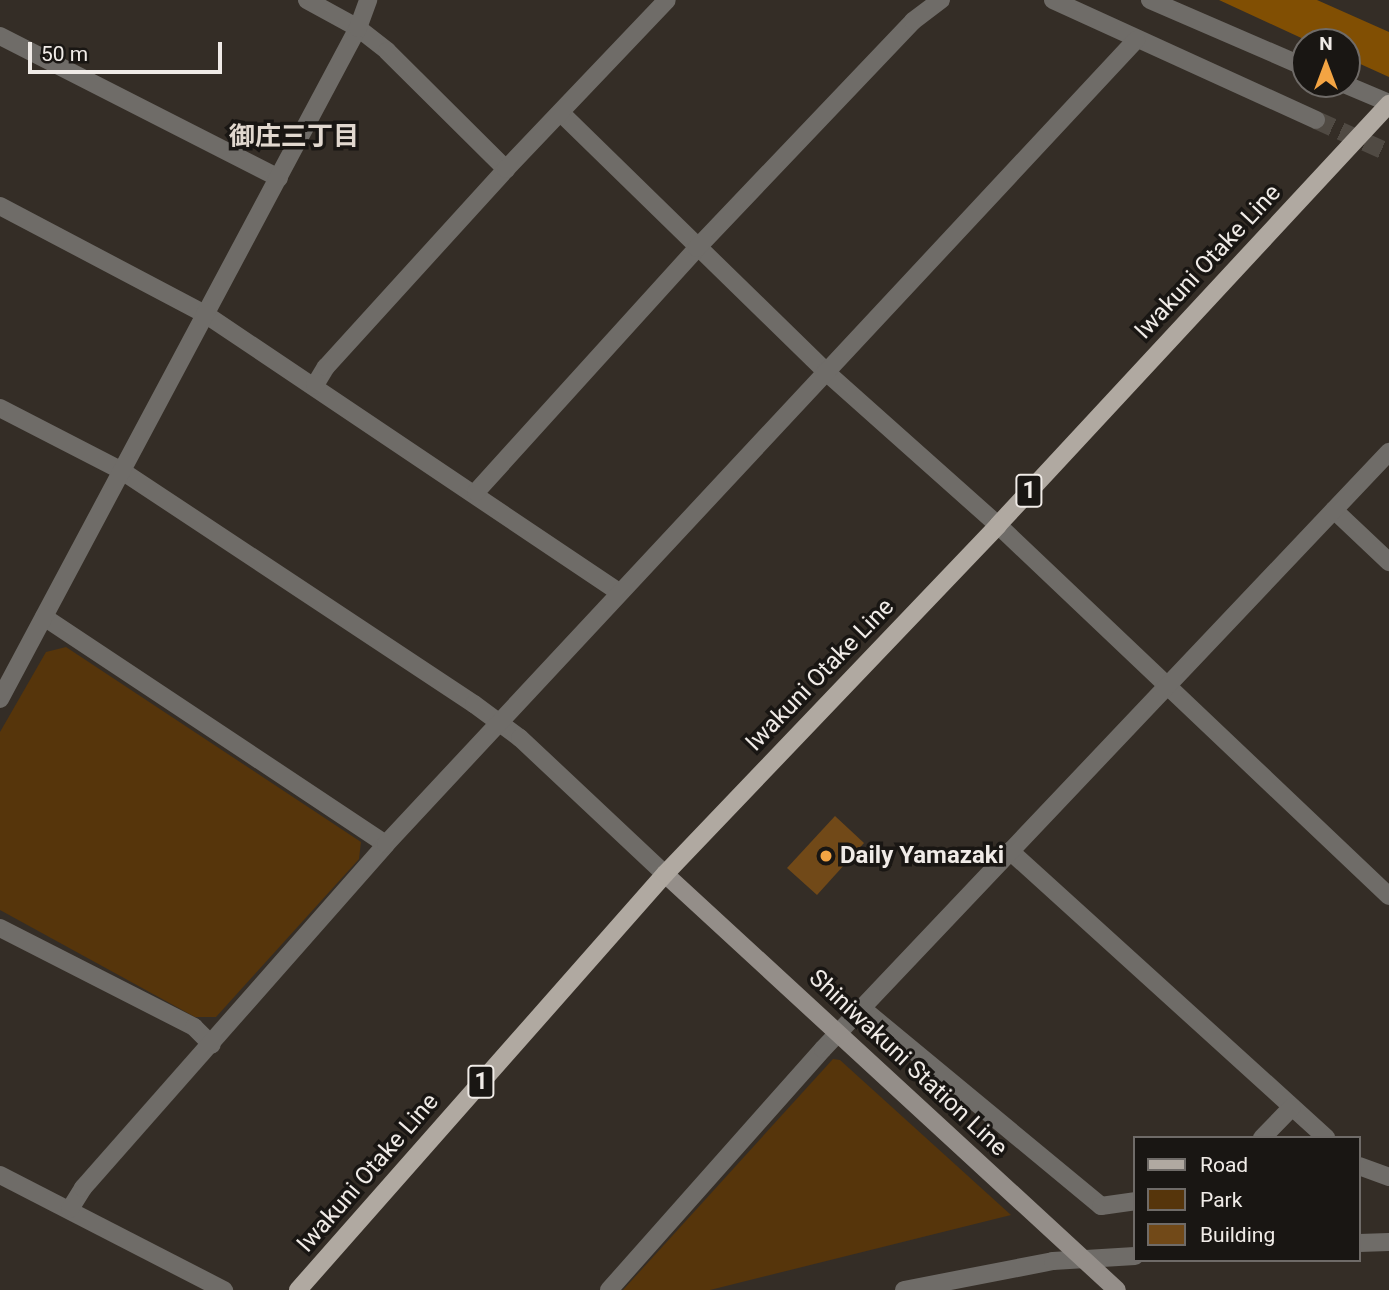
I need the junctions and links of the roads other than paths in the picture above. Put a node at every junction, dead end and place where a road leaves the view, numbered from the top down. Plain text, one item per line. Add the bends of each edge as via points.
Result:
1 (307, 0) edge
2 (368, 0) edge
3 (667, 0) edge
4 (941, 0) edge
5 (1053, 0) edge
6 (1150, 0) edge
7 (358, 28) junction
8 (0, 36) edge
9 (1136, 40) junction
10 (1291, 61) edge
11 (1361, 92) edge
12 (1389, 104) edge
13 (562, 114) junction
14 (1316, 120) tunnel mouth
15 (506, 169) junction
16 (279, 178) junction
17 (0, 206) edge
18 (697, 248) junction
19 (205, 314) junction
20 (825, 371) junction
21 (315, 385) junction
22 (0, 408) edge
23 (1389, 452) edge
24 (122, 471) junction
25 (475, 492) junction
26 (1334, 510) junction
27 (998, 524) junction
28 (1389, 562) edge
29 (619, 592) junction
30 (44, 617) junction
31 (1165, 685) junction
32 (0, 699) edge
33 (498, 722) junction
34 (386, 844) junction
35 (1010, 851) junction
36 (665, 874) junction
37 (1389, 896) edge
38 (0, 928) edge
39 (863, 1009) junction
40 (840, 1033) junction
41 (212, 1045) junction
42 (1292, 1107) junction
43 (1264, 1136) edge
44 (1324, 1136) edge
45 (1361, 1167) edge
46 (0, 1175) edge
47 (1389, 1177) edge
48 (1134, 1201) edge
49 (70, 1209) junction
50 (1389, 1242) edge
51 (1361, 1244) edge
52 (1134, 1256) edge
53 (1082, 1259) junction
54 (224, 1290) edge
55 (298, 1290) edge
56 (609, 1290) edge
57 (904, 1290) edge
58 (1117, 1290) edge

1 - 7 street
2 - 7 street
3 - 13 street
4 - 18 street via 913,21
5 - 9 street
6 - 10 street
7 - 15 street
7 - 16 street
8 - 16 street
9 - 14 street
9 - 20 street
11 - 12 street
12 - 27 main road, Iwakuni Otake Line / 1
13 - 15 street
13 - 18 street
15 - 21 street via 326,367
16 - 19 street
17 - 19 street
18 - 20 street
18 - 25 street
19 - 21 street
19 - 24 street
20 - 27 street
20 - 29 street
21 - 25 street
22 - 24 street
23 - 26 street
24 - 30 street
24 - 33 street
25 - 29 street
26 - 28 street
26 - 31 street
27 - 31 street
27 - 36 main road, Iwakuni Otake Line / 1
29 - 33 street
30 - 32 street
30 - 34 street
31 - 35 street
31 - 37 street
33 - 34 street
33 - 36 street
34 - 41 street
35 - 39 street
35 - 42 street
36 - 40 main road, Shiniwakuni Station Line
36 - 55 main road, Iwakuni Otake Line / 1
38 - 41 street via 194,1027
39 - 40 street
39 - 48 street via 1101,1206
40 - 53 main road, Shiniwakuni Station Line
40 - 56 street
41 - 49 street via 83,1188
42 - 43 street
42 - 44 street
45 - 47 street
46 - 49 street
49 - 54 street
50 - 51 street
52 - 53 street
53 - 57 street
53 - 58 main road, Shiniwakuni Station Line

